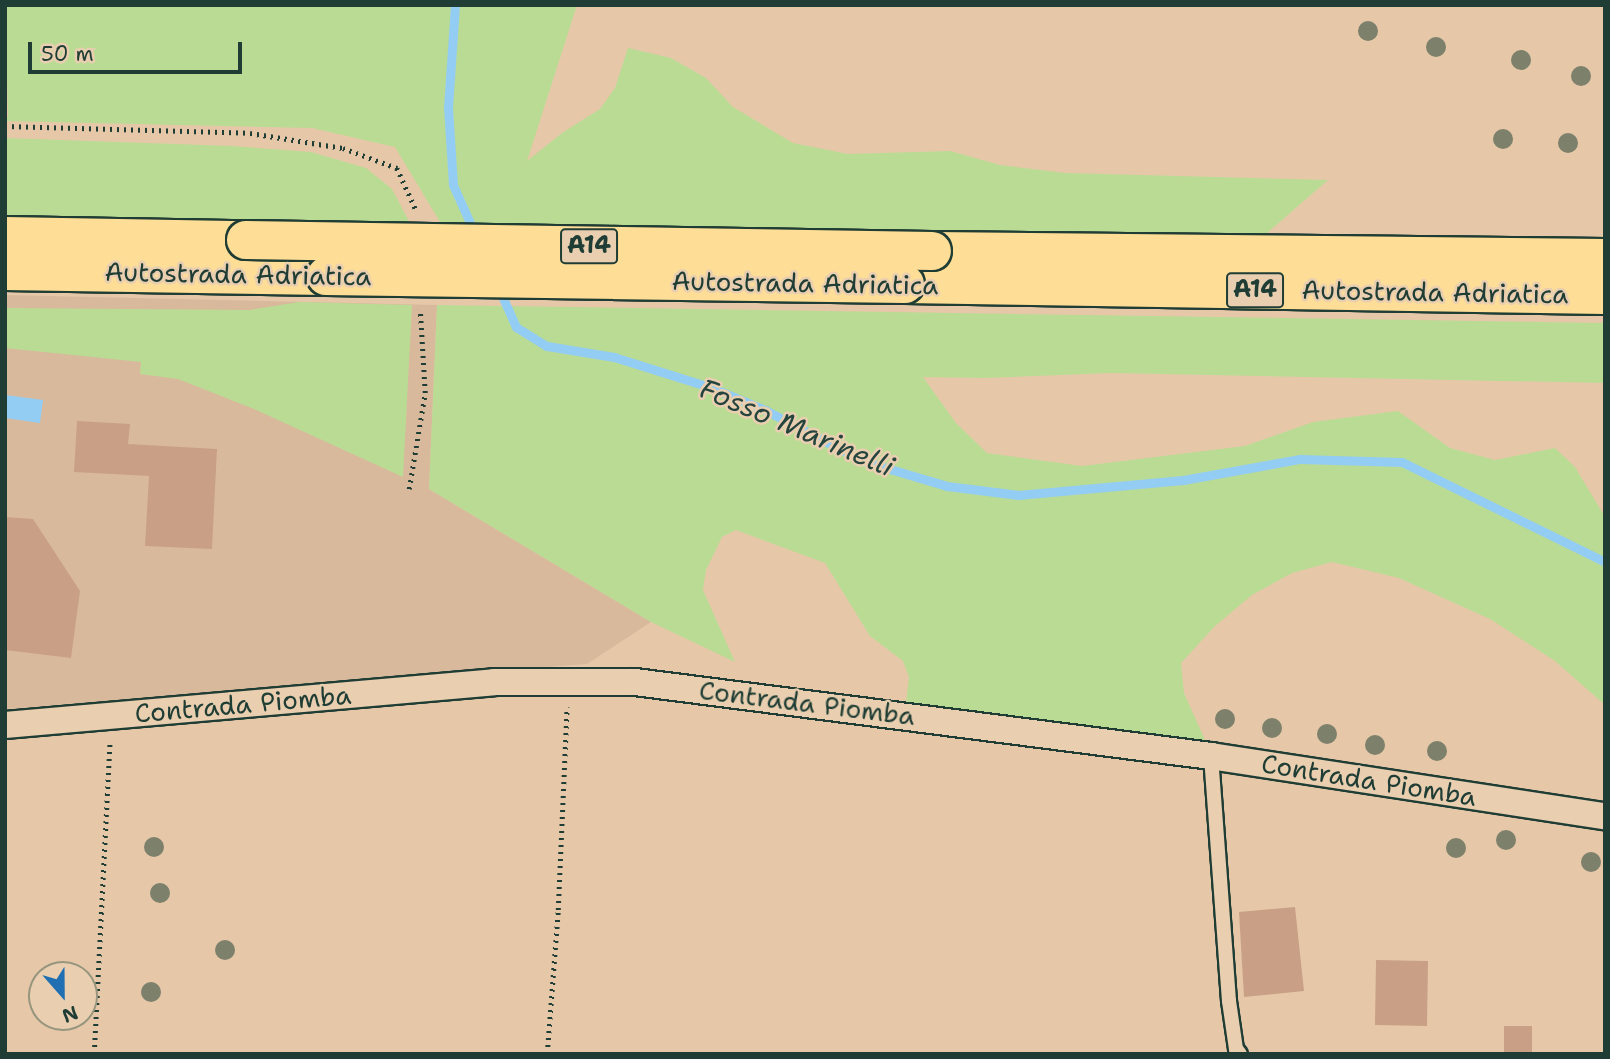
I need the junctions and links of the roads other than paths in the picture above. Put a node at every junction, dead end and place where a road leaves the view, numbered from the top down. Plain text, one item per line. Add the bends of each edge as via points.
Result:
1 (5, 236) edge
2 (1605, 258) edge
3 (5, 271) edge
4 (1605, 295) edge
5 (5, 725) edge
6 (1211, 756) junction
7 (1605, 816) edge
8 (1240, 1054) edge

1 - 2 highway, Autostrada Adriatica / A14, bridge
3 - 4 highway, Autostrada Adriatica / A14, bridge
5 - 6 street, Contrada Piomba via 494,682 648,684
6 - 7 street, Contrada Piomba
6 - 8 lane via 1229,1001

